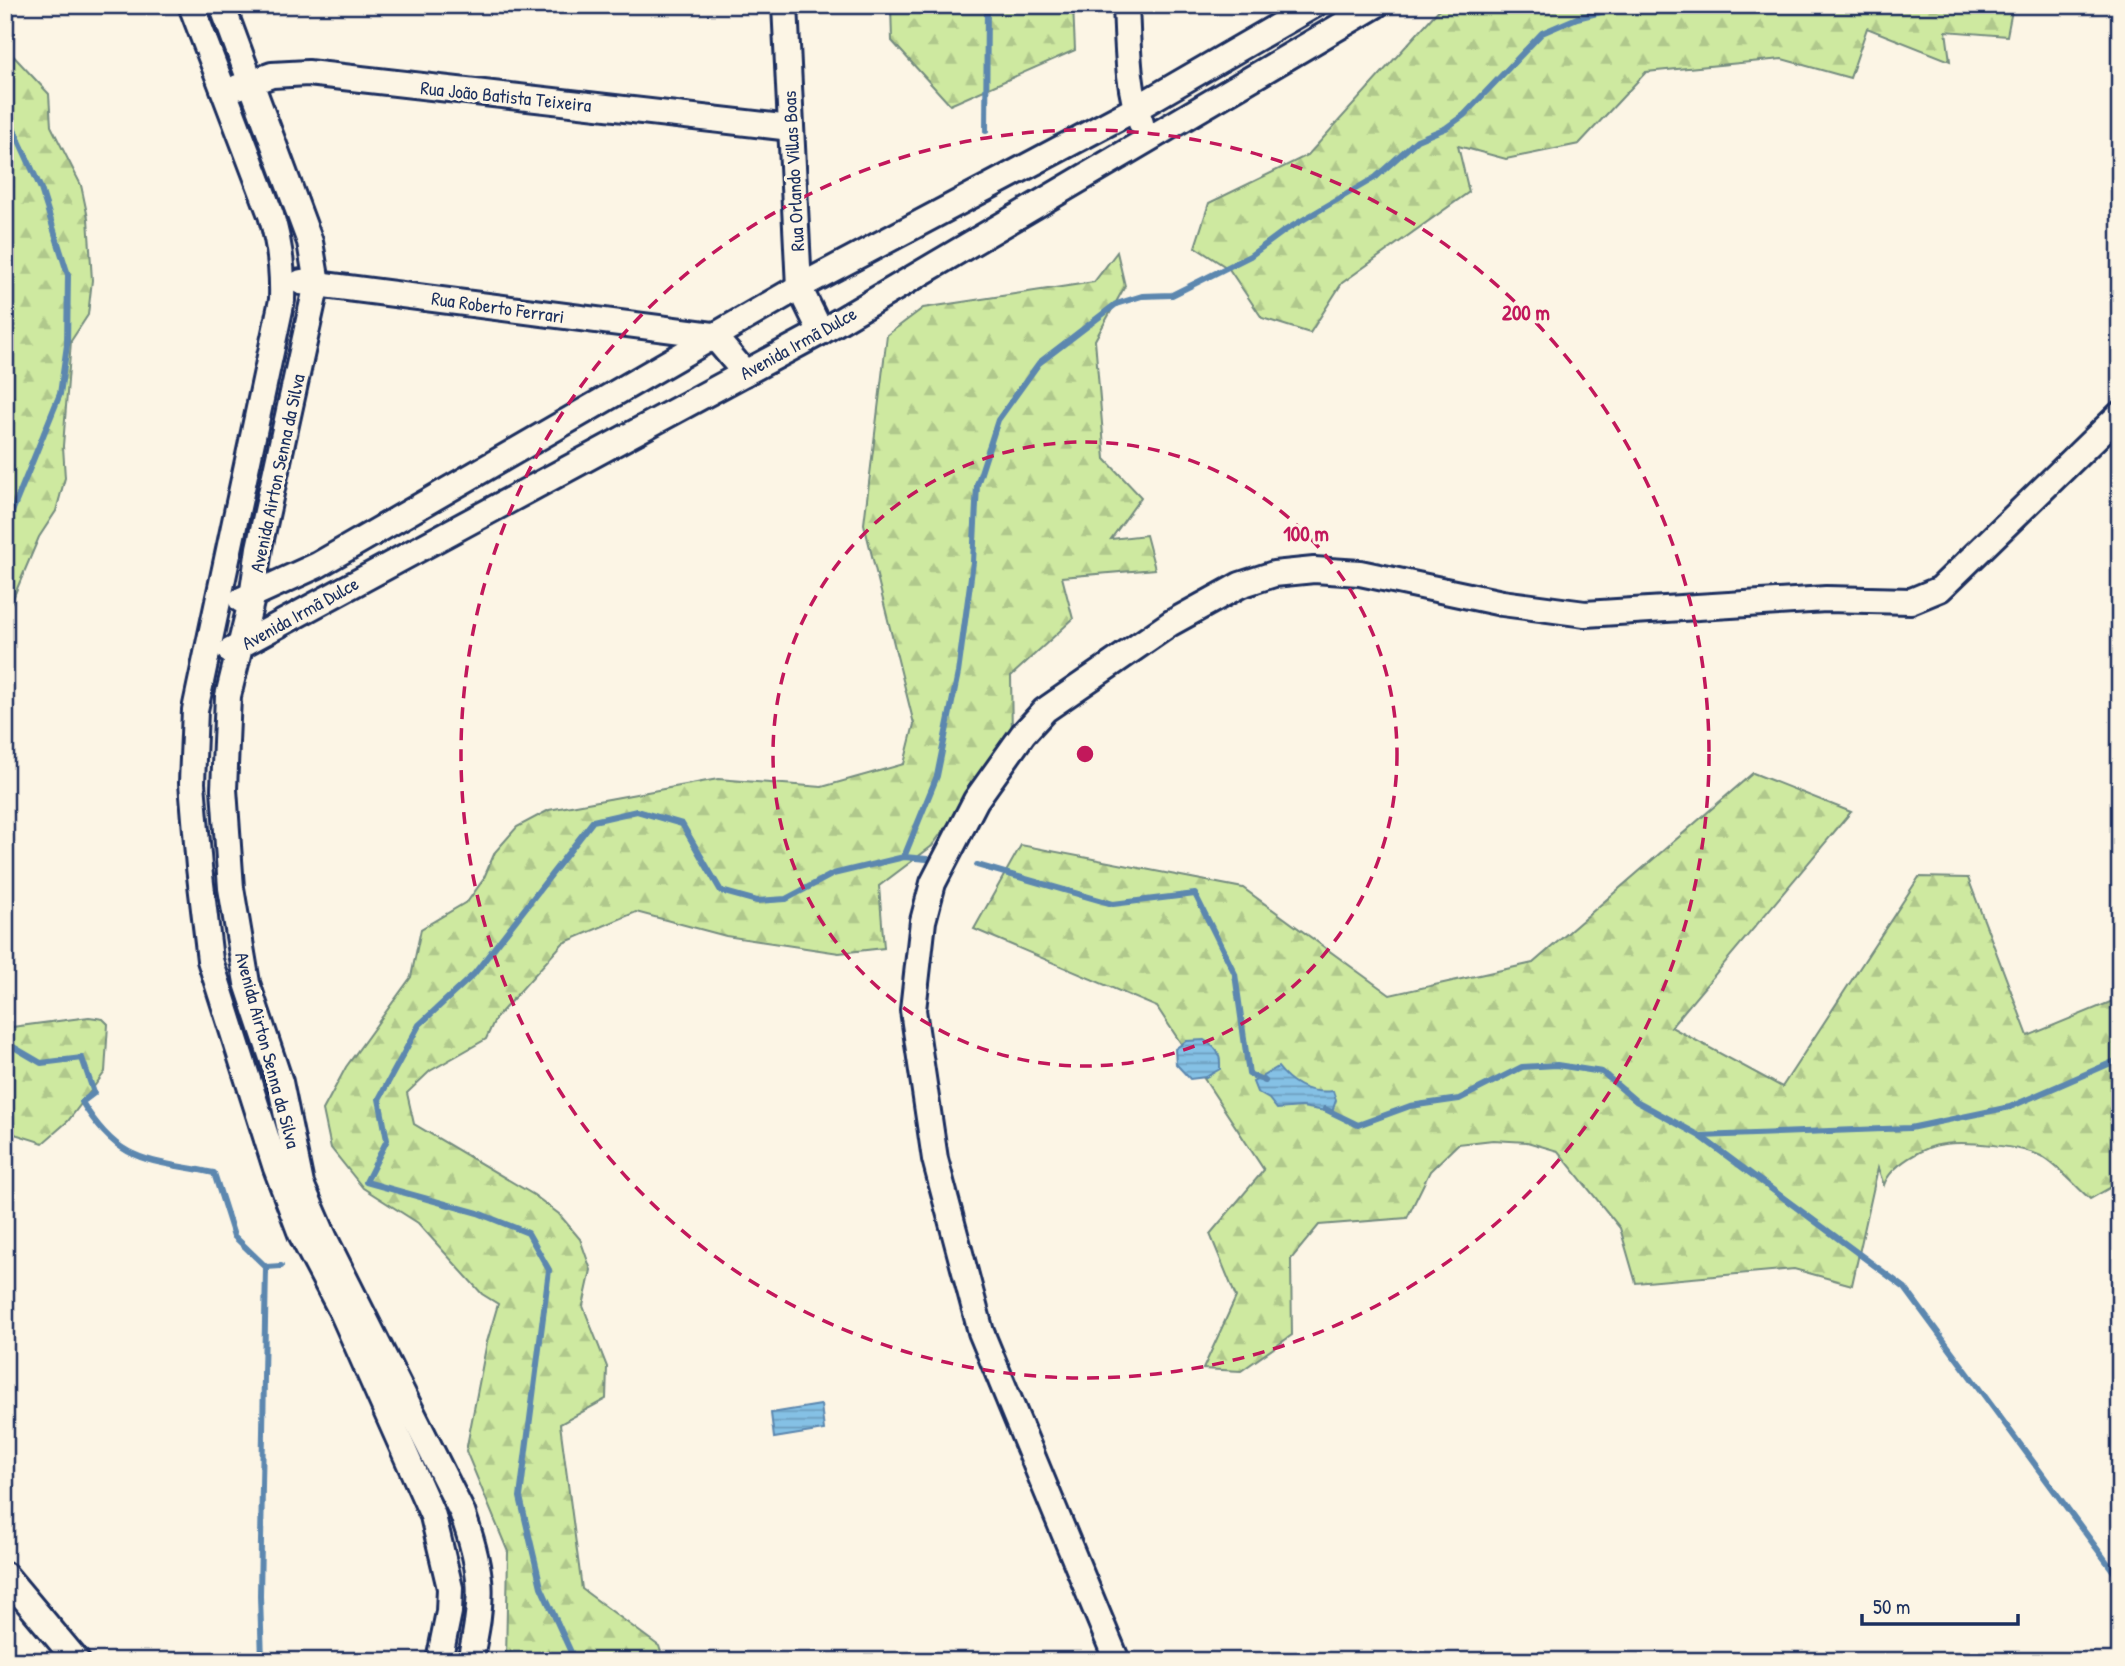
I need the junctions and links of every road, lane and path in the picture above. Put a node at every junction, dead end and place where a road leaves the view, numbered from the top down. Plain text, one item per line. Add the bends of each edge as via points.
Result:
1 (191, 5) edge
2 (222, 5) edge
3 (785, 5) edge
4 (1126, 5) edge
5 (1314, 5) edge
6 (1376, 5) edge
7 (250, 81) junction
8 (225, 93) junction
9 (1135, 109) junction
10 (791, 128) junction
11 (1147, 139) junction
12 (283, 281) junction
13 (317, 283) junction
14 (799, 287) junction
15 (821, 332) junction
16 (713, 335) junction
17 (745, 373) junction
18 (2120, 414) edge
19 (252, 598) junction
20 (219, 606) junction
21 (238, 649) junction
22 (208, 655) junction
23 (280, 1082) junction
24 (250, 1090) junction
25 (453, 1494) junction
26 (429, 1507) junction
27 (5, 1575) edge
28 (77, 1661) edge
29 (439, 1661) edge
30 (470, 1661) edge
31 (1116, 1661) edge

1 - 8 street, Avenida Airton Senna da Silva
2 - 7 street, Avenida Airton Senna da Silva
3 - 10 street, Rua Orlando Villas Boas
4 - 9 street
5 - 9 street, Avenida Irmã Dulce
6 - 11 street, Avenida Irmã Dulce
7 - 8 street, Rua João Batista Teixeira
7 - 10 street, Rua João Batista Teixeira via 308,73
7 - 13 street, Avenida Airton Senna da Silva via 310,242
8 - 12 street, Avenida Airton Senna da Silva via 277,235
9 - 11 street
9 - 14 street, Avenida Irmã Dulce
10 - 14 street, Rua Orlando Villas Boas
11 - 15 street, Avenida Irmã Dulce
12 - 13 street, Rua Roberto Ferrari
12 - 20 street, Avenida Airton Senna da Silva
13 - 16 street, Rua Roberto Ferrari
13 - 19 street, Avenida Airton Senna da Silva
14 - 15 street, Rua Orlando Villas Boas
14 - 16 street, Avenida Irmã Dulce
15 - 17 street, Avenida Irmã Dulce
16 - 17 street
16 - 19 street, Avenida Irmã Dulce via 318,565
17 - 21 street, Avenida Irmã Dulce
18 - 31 street via 1940,589 1926,597 1585,614 1502,603 1360,573 1314,570 1274,574 1240,585 1171,623 1045,710 1023,734 976,800 933,883 921,932 913,1010 935,1159 981,1332
19 - 20 street, Avenida Irmã Dulce
19 - 21 street, Avenida Airton Senna da Silva
20 - 22 street, Avenida Airton Senna da Silva
21 - 22 street, Avenida Irmã Dulce
21 - 23 street, Avenida Airton Senna da Silva via 228,695 224,789 230,888 247,983
22 - 24 street, Avenida Airton Senna da Silva via 195,710 192,783 199,867 210,960
23 - 24 street
23 - 25 street, Avenida Airton Senna da Silva via 301,1184
24 - 26 street, Avenida Airton Senna da Silva via 302,1234
25 - 26 street
25 - 30 street, Avenida Airton Senna da Silva via 477,1554 482,1586
26 - 29 street, Avenida Airton Senna da Silva via 450,1588 450,1612
27 - 28 street

